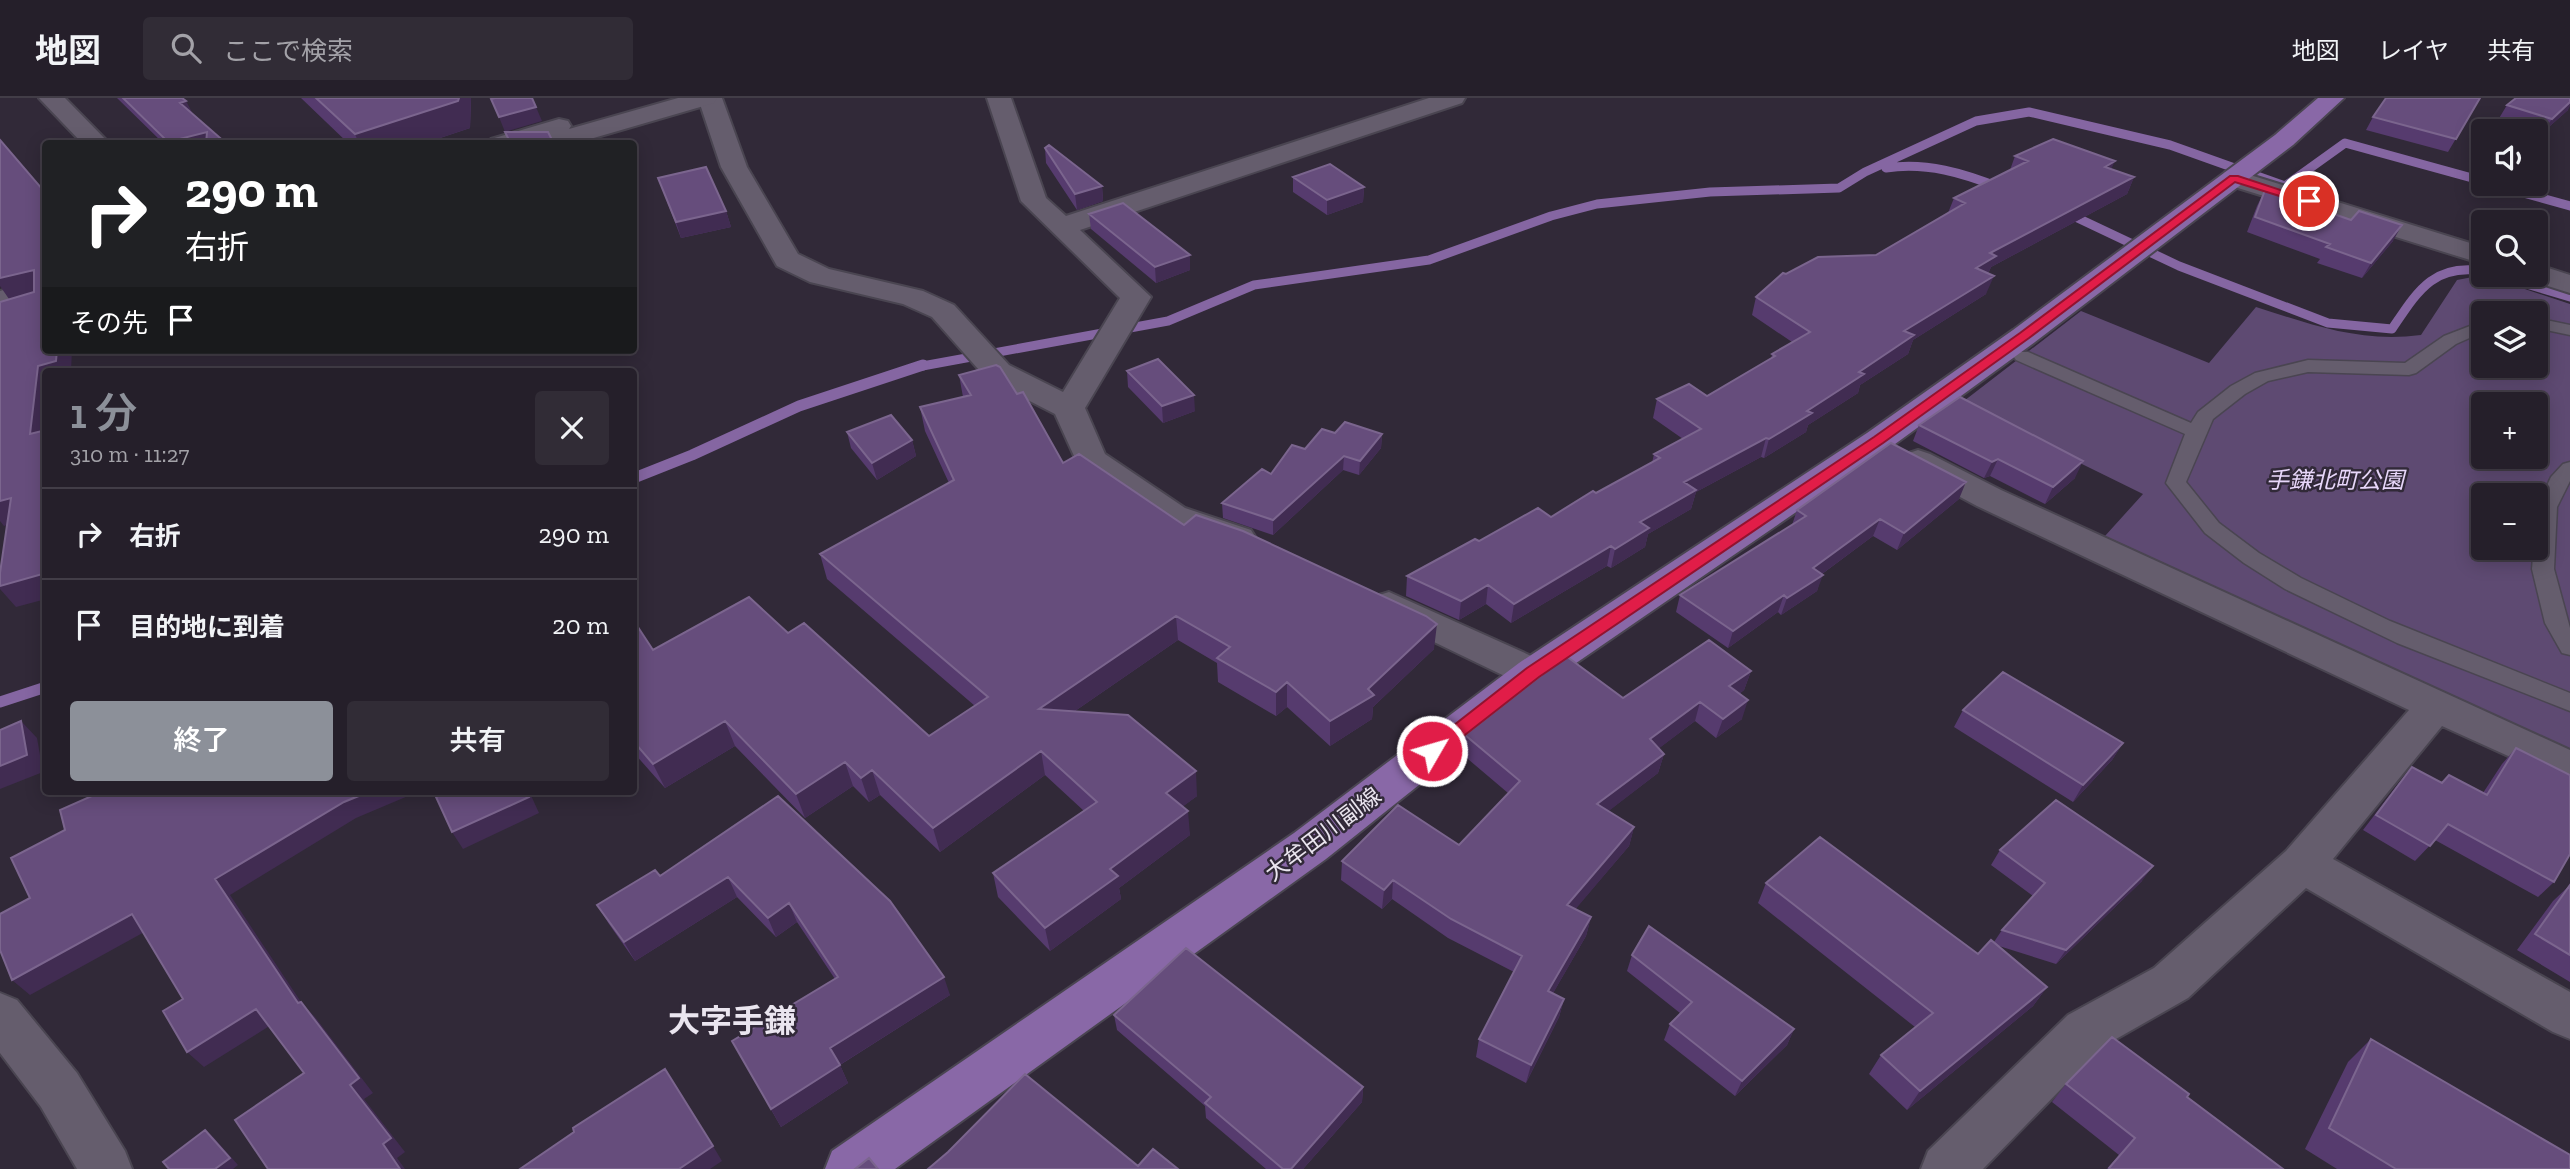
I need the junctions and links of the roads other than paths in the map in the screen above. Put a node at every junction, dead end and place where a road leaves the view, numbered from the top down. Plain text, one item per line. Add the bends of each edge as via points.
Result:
1 (51, 98) edge
2 (654, 98) edge
3 (705, 98) edge
4 (710, 98) edge
5 (999, 98) edge
6 (1453, 98) edge
7 (2332, 98) edge
8 (95, 140) edge
9 (513, 140) edge
10 (558, 140) edge
11 (2234, 178) junction
12 (1060, 227) junction
13 (2471, 253) edge
14 (2548, 277) edge
15 (2570, 284) edge
16 (42, 287) edge
17 (0, 300) edge
18 (42, 301) edge
19 (0, 314) edge
20 (2548, 325) edge
21 (2570, 330) edge
22 (2471, 331) edge
23 (2022, 356) dead end
24 (1069, 408) junction
25 (2196, 432) junction
26 (1879, 440) junction
27 (2570, 468) edge
28 (1271, 550) edge
29 (1358, 591) edge
30 (2570, 647) edge
31 (1533, 673) junction
32 (2570, 702) edge
33 (2437, 705) junction
34 (2570, 768) edge
35 (2302, 864) junction
36 (0, 1015) edge
37 (2570, 1017) edge
38 (106, 1169) edge
39 (851, 1169) edge
40 (1947, 1169) edge

1 - 8 street
2 - 9 street
3 - 10 street
4 - 24 street via 734,167 787,260 820,276 914,297 943,311 998,372
5 - 12 street via 1034,201
6 - 12 street
7 - 11 main road, 大牟田川副線
11 - 13 street
11 - 26 main road, 大牟田川副線
12 - 24 street via 1136,297
14 - 15 street
16 - 17 street
18 - 19 street
20 - 21 lane
22 - 25 lane via 2409,369 2308,366 2262,377 2214,407
23 - 25 lane
24 - 28 street via 1091,460 1173,516
25 - 32 lane via 2176,483 2209,526 2253,560 2339,608
26 - 31 main road, 大牟田川副線
26 - 33 street via 1989,498
27 - 30 lane via 2547,507 2543,569 2556,623
29 - 31 street
31 - 39 main road, 大牟田川副線 via 1310,846
33 - 34 street
33 - 35 street
35 - 37 street
35 - 40 street via 2171,983 2085,1031
36 - 38 street via 59,1090

